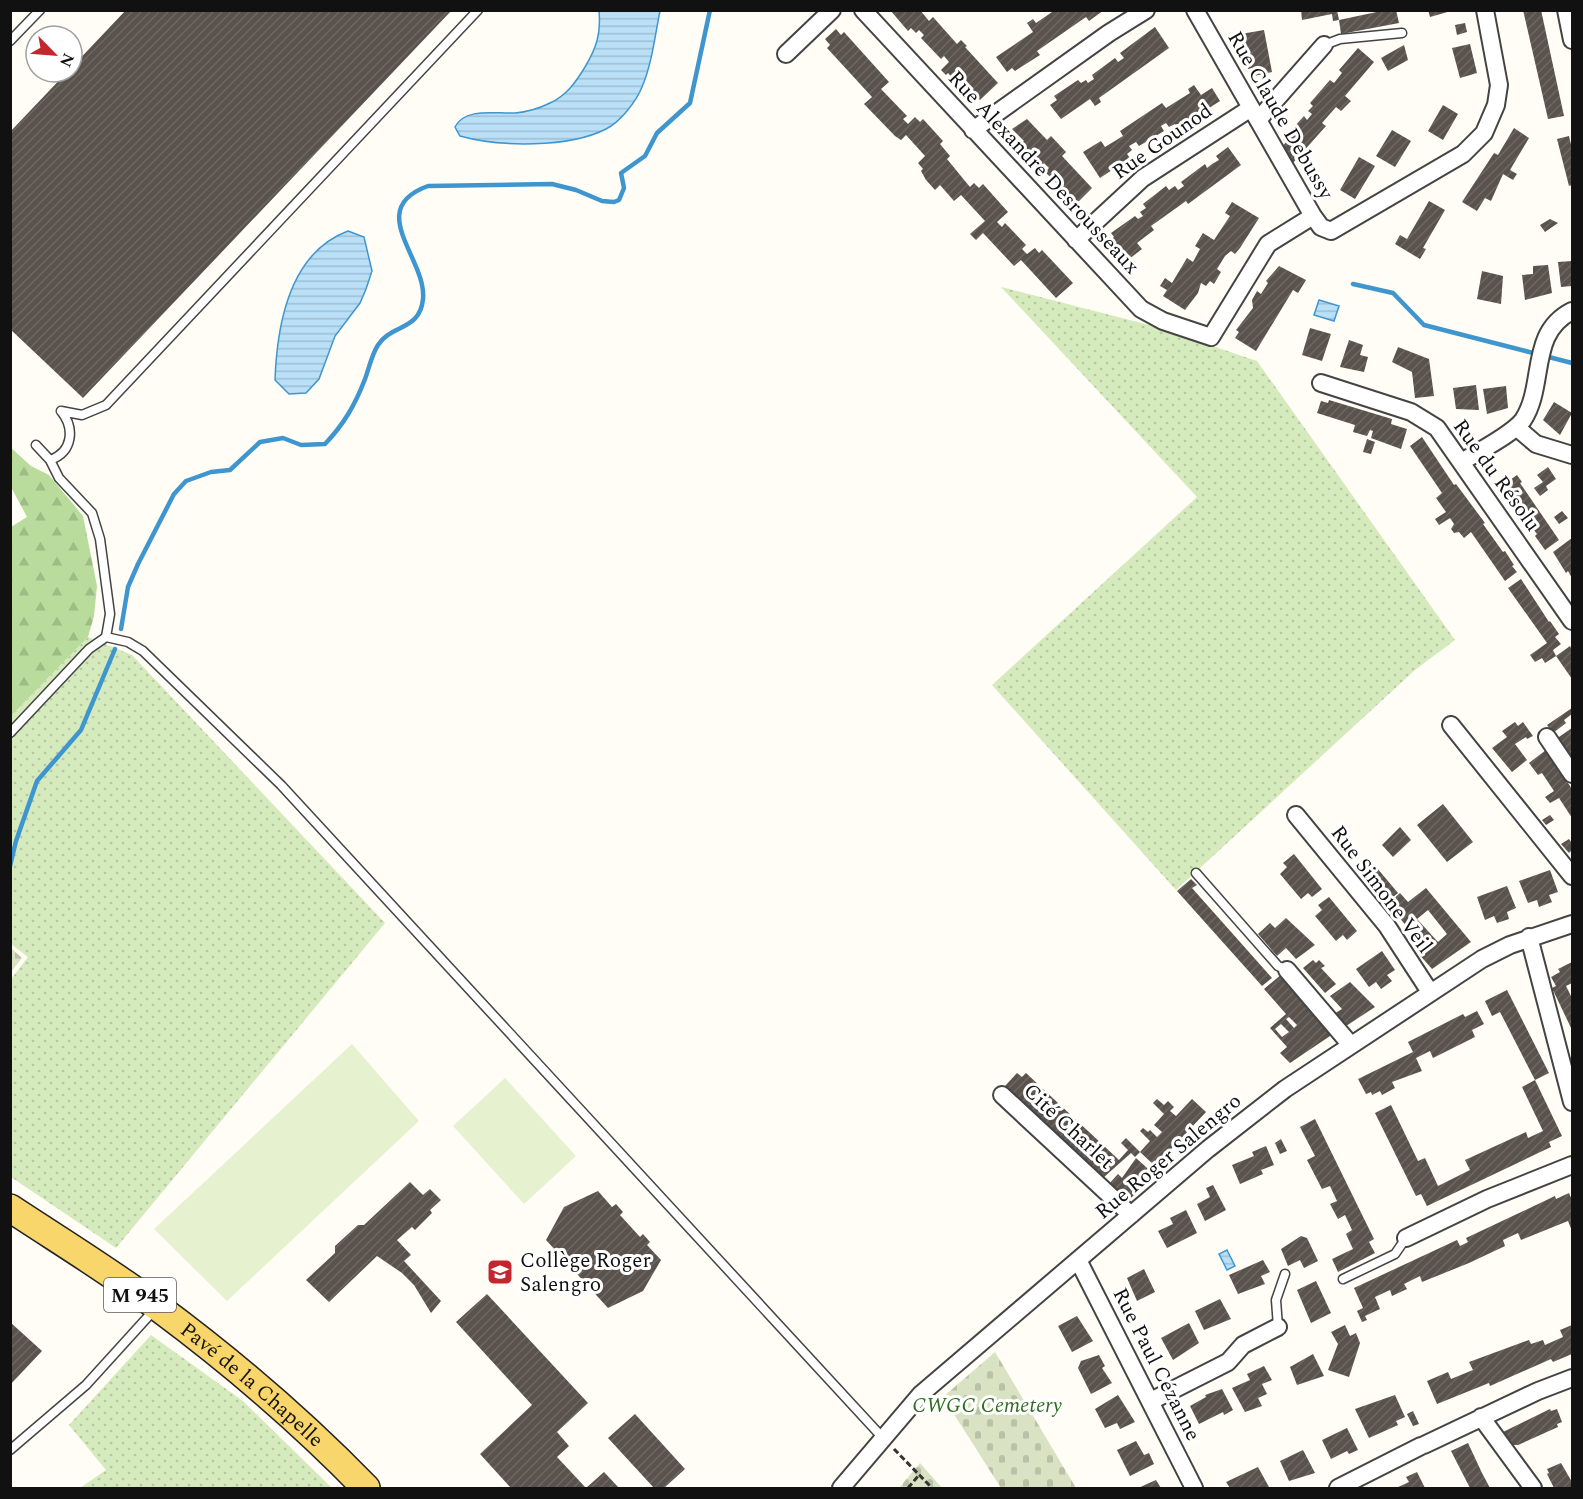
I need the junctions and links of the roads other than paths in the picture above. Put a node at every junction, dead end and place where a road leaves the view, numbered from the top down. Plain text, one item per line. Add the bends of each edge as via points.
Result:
1 (40, 10) edge
2 (478, 10) edge
3 (832, 10) edge
4 (863, 10) edge
5 (1146, 10) edge
6 (1195, 10) edge
7 (1485, 10) edge
8 (1566, 10) edge
9 (1402, 33) dead end
10 (1572, 40) edge
11 (10, 41) edge
12 (1324, 45) joint
13 (786, 54) dead end
14 (1255, 114) junction
15 (973, 130) junction
16 (1314, 216) junction
17 (1076, 240) junction
18 (1572, 311) edge
19 (1321, 383) dead end
20 (1516, 427) junction
21 (36, 444) dead end
22 (1572, 455) edge
23 (50, 460) junction
24 (1462, 462) junction
25 (1572, 621) edge
26 (109, 637) junction
27 (1451, 725) dead end
28 (10, 733) edge
29 (1547, 737) dead end
30 (1572, 774) edge
31 (1296, 815) dead end
32 (1196, 873) dead end
33 (1572, 876) edge
34 (1572, 924) edge
35 (1529, 937) junction
36 (1287, 970) joint
37 (1430, 992) junction
38 (1350, 1044) junction
39 (1002, 1095) dead end
40 (1572, 1102) edge
41 (1572, 1166) edge
42 (10, 1208) edge
43 (1131, 1215) junction
44 (1406, 1238) joint
45 (1078, 1260) junction
46 (1285, 1274) dead end
47 (1343, 1279) dead end
48 (157, 1306) junction
49 (1278, 1327) joint
50 (1572, 1378) edge
51 (1151, 1401) junction
52 (1481, 1417) junction
53 (882, 1437) junction
54 (10, 1450) edge
55 (1359, 1484) edge
56 (366, 1488) edge
57 (841, 1488) edge
58 (1194, 1488) edge
59 (1338, 1488) edge
60 (1533, 1488) edge

1 - 11 lane
2 - 23 lane via 106,405 82,415 61,411 69,421 71,440 60,456
3 - 13 street
4 - 15 street, Rue Alexandre Desrousseaux
5 - 15 street
6 - 14 street, Rue Claude Debussy
7 - 16 street, Rue Claude Debussy via 1499,85 1484,133 1463,154 1337,230 1326,230
8 - 10 street
9 - 12 lane via 1340,39
12 - 14 street, Rue Gounod
14 - 16 street, Rue Claude Debussy
14 - 17 street, Rue Gounod via 1143,178
15 - 17 street, Rue Alexandre Desrousseaux
16 - 17 street, Rue Alexandre Desrousseaux via 1268,244 1210,337 1147,314
18 - 20 street via 1551,326 1528,410
19 - 24 street, Rue du Résolu via 1421,417 1437,428
20 - 22 street via 1536,444
20 - 24 street
21 - 23 lane
23 - 26 lane via 60,478 92,513 100,539 110,614
24 - 25 street, Rue du Résolu
26 - 28 lane via 89,649
26 - 53 lane via 143,651 281,785
27 - 33 street
29 - 30 street
31 - 37 street, Rue Simone Veil via 1387,926
32 - 36 lane via 1278,966
34 - 35 street, Rue Roger Salengro
35 - 37 street, Rue Roger Salengro via 1487,956
35 - 40 street
36 - 38 street
37 - 38 street, Rue Roger Salengro
38 - 43 street, Rue Roger Salengro via 1272,1098
39 - 43 street, Cité Charlet
41 - 44 street via 1487,1199
42 - 48 main road, Pavé de la Chapelle / M 945
43 - 45 street, Rue Roger Salengro
44 - 47 lane via 1395,1254
45 - 51 street, Rue Paul Cézanne
45 - 53 street, Rue Roger Salengro via 921,1394
46 - 49 lane via 1276,1300
48 - 54 lane via 86,1385
48 - 56 main road, Pavé de la Chapelle / M 945 via 270,1396
49 - 51 street via 1243,1345 1228,1362
50 - 52 street
51 - 58 street, Rue Paul Cézanne
52 - 55 street via 1422,1445
52 - 60 street
53 - 57 street, Rue Roger Salengro
55 - 59 street

